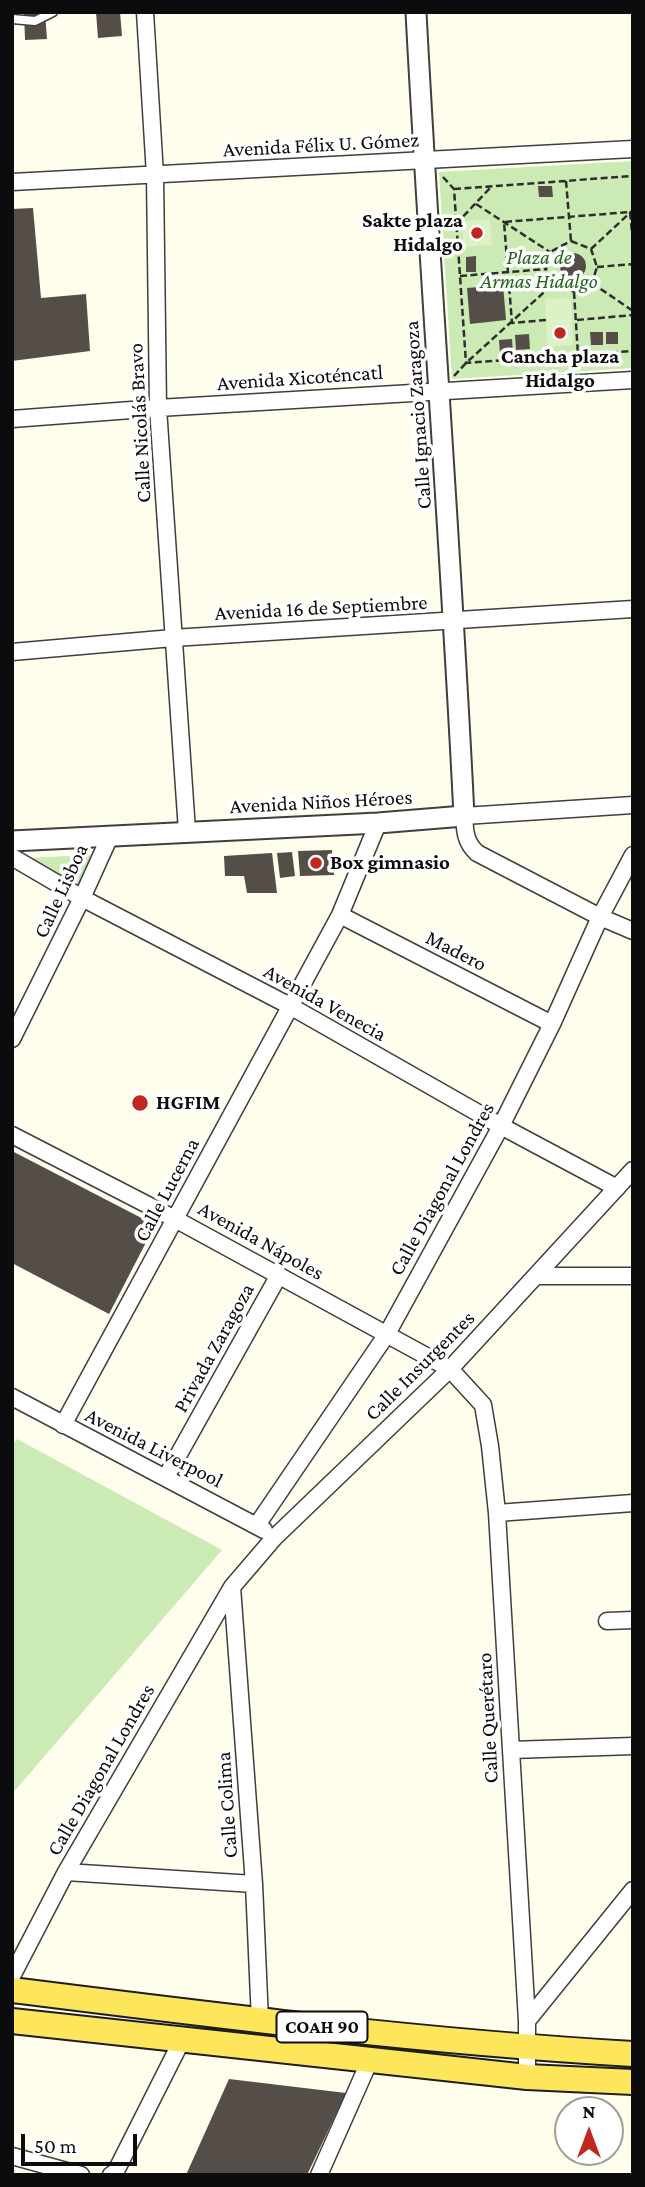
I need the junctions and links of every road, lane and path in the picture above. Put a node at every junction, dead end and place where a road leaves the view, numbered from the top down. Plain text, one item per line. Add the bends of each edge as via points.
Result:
1 (53, 12) edge
2 (145, 12) edge
3 (416, 12) edge
4 (12, 19) edge
5 (633, 149) edge
6 (424, 161) junction
7 (155, 175) junction
8 (633, 176) edge
9 (566, 181) junction
10 (12, 182) edge
11 (492, 186) junction
12 (476, 204) junction
13 (631, 211) edge
14 (569, 217) junction
15 (504, 222) junction
16 (456, 224) junction
17 (571, 241) junction
18 (633, 243) edge
19 (591, 248) junction
20 (550, 252) junction
21 (633, 264) edge
22 (597, 267) junction
23 (546, 269) junction
24 (508, 272) junction
25 (460, 276) junction
26 (592, 283) junction
27 (553, 285) junction
28 (574, 292) junction
29 (633, 313) edge
30 (546, 320) dead end
31 (576, 320) junction
32 (512, 323) junction
33 (633, 351) edge
34 (578, 355) junction
35 (466, 362) junction
36 (633, 380) edge
37 (440, 390) junction
38 (158, 408) junction
39 (12, 419) edge
40 (633, 609) edge
41 (454, 622) junction
42 (173, 638) junction
43 (12, 652) edge
44 (633, 805) edge
45 (464, 816) junction
46 (378, 823) junction
47 (187, 831) junction
48 (110, 836) junction
49 (12, 841) edge
50 (633, 855) edge
51 (12, 857) edge
52 (82, 898) junction
53 (340, 915) junction
54 (600, 918) junction
55 (633, 931) edge
56 (290, 1006) junction
57 (552, 1024) junction
58 (12, 1039) edge
59 (501, 1126) junction
60 (12, 1135) edge
61 (633, 1170) edge
62 (617, 1188) junction
63 (175, 1219) junction
64 (279, 1275) junction
65 (536, 1276) junction
66 (633, 1276) edge
67 (387, 1334) junction
68 (450, 1368) junction
69 (12, 1397) edge
70 (63, 1425) junction
71 (166, 1477) junction
72 (633, 1503) edge
73 (497, 1513) junction
74 (257, 1525) junction
75 (274, 1538) junction
76 (232, 1587) junction
77 (633, 1620) edge
78 (607, 1621) dead end
79 (633, 1746) edge
80 (511, 1750) junction
81 (66, 1872) junction
82 (254, 1884) junction
83 (633, 1890) edge
84 (12, 1976) edge
85 (12, 1990) edge
86 (12, 2021) edge
87 (260, 2021) junction
88 (527, 2021) junction
89 (182, 2040) junction
90 (527, 2048) junction
91 (633, 2054) edge
92 (370, 2060) junction
93 (527, 2077) junction
94 (633, 2082) edge
95 (12, 2156) edge
96 (80, 2175) edge
97 (111, 2175) edge
98 (319, 2175) edge

1 - 4 lane via 35,22
2 - 7 street, Calle Nicolás Bravo
3 - 6 street, Calle Ignacio Zaragoza
5 - 6 street, Avenida Félix U. Gómez
6 - 7 street, Avenida Félix U. Gómez
6 - 37 street, Calle Ignacio Zaragoza
7 - 10 street, Avenida Félix U. Gómez
7 - 38 street, Calle Nicolás Bravo
8 - 9 path
9 - 11 path
9 - 14 path
11 - 12 path
11 - 16 path via 454,189
12 - 15 path
12 - 16 path
13 - 14 path
13 - 18 path
13 - 19 path
14 - 15 path
14 - 17 path
15 - 20 path
15 - 24 path
16 - 25 path
17 - 19 path
17 - 20 path
19 - 22 path
20 - 23 path
21 - 22 path
22 - 26 path
23 - 24 path
23 - 27 path
24 - 25 path
24 - 32 path
25 - 35 path
26 - 28 path
26 - 29 path
27 - 28 path
27 - 32 path
28 - 31 path
29 - 31 path
30 - 32 path
31 - 34 path
32 - 35 path
33 - 34 path
34 - 35 path
36 - 37 street, Avenida Xicoténcatl
37 - 38 street, Avenida Xicoténcatl
37 - 41 street, Calle Ignacio Zaragoza
38 - 39 street, Avenida Xicoténcatl
38 - 42 street, Calle Nicolás Bravo
40 - 41 street, Avenida 16 de Septiembre
41 - 42 street, Avenida 16 de Septiembre
41 - 45 street, Calle Ignacio Zaragoza
42 - 43 street, Avenida 16 de Septiembre
42 - 47 street, Calle Nicolás Bravo
44 - 45 street, Avenida Niños Héroes
45 - 46 street, Avenida Niños Héroes
45 - 54 street via 465,834 477,853
46 - 47 street, Avenida Niños Héroes
46 - 53 street, Calle Lucerna
47 - 48 street, Avenida Niños Héroes
48 - 49 street, Avenida Niños Héroes
48 - 52 street, Calle Lisboa
50 - 54 street, Calle Diagonal Londres
51 - 52 street, Avenida Venecia
52 - 56 street, Avenida Venecia
52 - 58 street, Calle Lisboa
53 - 56 street, Calle Lucerna
53 - 57 street, Madero
54 - 55 street
54 - 57 street, Calle Diagonal Londres
56 - 59 street, Avenida Venecia
56 - 63 street, Calle Lucerna
57 - 59 street, Calle Diagonal Londres
59 - 62 street, Avenida Venecia
59 - 67 street, Calle Diagonal Londres
60 - 63 street, Avenida Nápoles
61 - 62 street, Calle Insurgentes
62 - 65 street, Calle Insurgentes
63 - 64 street, Avenida Nápoles
63 - 70 street, Calle Lucerna
64 - 67 street, Avenida Nápoles
64 - 71 street, Privada Zaragoza
65 - 66 street
65 - 68 street, Calle Insurgentes
67 - 68 street, Avenida Nápoles
67 - 74 street, Calle Diagonal Londres
68 - 73 street, Calle Querétaro via 483,1405
68 - 75 street, Calle Insurgentes
69 - 70 street, Avenida Liverpool
70 - 71 street, Avenida Liverpool
71 - 74 street, Avenida Liverpool
72 - 73 street
73 - 80 street, Calle Querétaro
74 - 75 street, Avenida Liverpool
75 - 76 street, Calle Insurgentes
76 - 81 street, Calle Diagonal Londres
76 - 82 street, Calle Colima
77 - 78 street
79 - 80 street
80 - 88 street, Calle Querétaro
81 - 82 street
81 - 84 street, Calle Diagonal Londres
82 - 87 street, Calle Colima
83 - 88 street
85 - 87 main road, COAH 90
86 - 89 main road, COAH 90
87 - 90 main road, COAH 90
88 - 90 street, Calle Querétaro
89 - 92 main road, COAH 90
89 - 97 street
90 - 91 main road, COAH 90
90 - 93 street, Calle Querétaro
92 - 93 main road, COAH 90
92 - 98 street
93 - 94 main road, COAH 90
95 - 96 street

